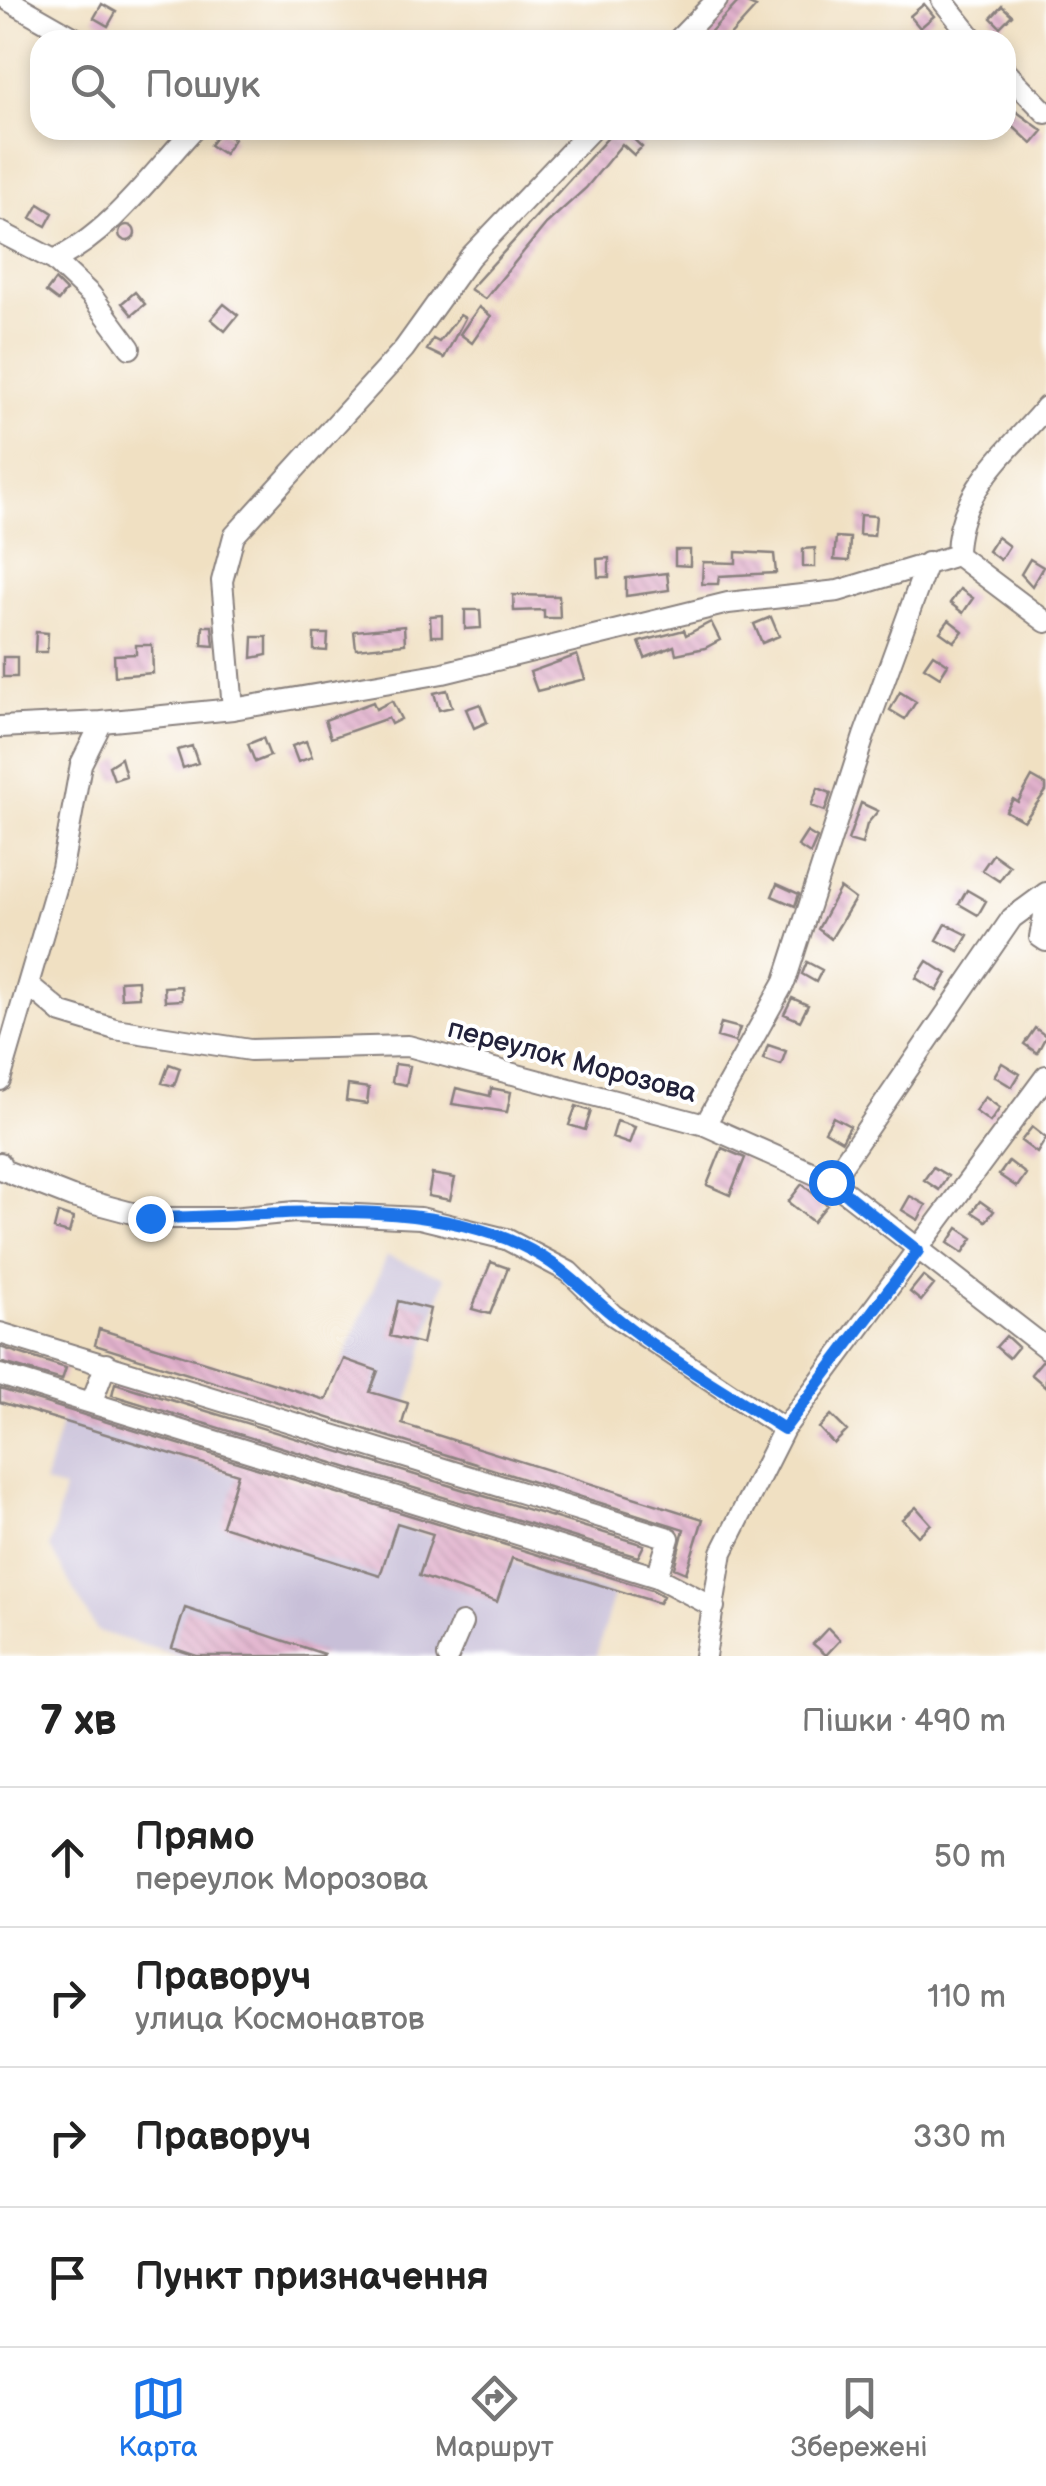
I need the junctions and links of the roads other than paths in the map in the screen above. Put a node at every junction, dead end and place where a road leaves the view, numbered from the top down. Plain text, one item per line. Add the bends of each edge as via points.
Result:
1 (8, 0) edge
2 (717, 0) edge
3 (942, 0) edge
4 (60, 30) edge
5 (688, 30) edge
6 (966, 30) edge
7 (1016, 82) edge
8 (1046, 113) edge
9 (183, 140) edge
10 (581, 140) edge
11 (0, 232) edge
12 (54, 260) junction
13 (130, 348) dead end
14 (1046, 407) edge
15 (957, 555) junction
16 (928, 564) junction
17 (1046, 622) edge
18 (233, 710) junction
19 (102, 722) junction
20 (0, 727) edge
21 (1046, 893) edge
22 (1046, 905) edge
23 (1046, 941) edge
24 (30, 986) junction
25 (10, 1030) edge
26 (1046, 1076) edge
27 (0, 1080) edge
28 (706, 1124) junction
29 (0, 1163) edge
30 (831, 1182) junction
31 (918, 1251) junction
32 (0, 1332) edge
33 (1046, 1348) edge
34 (106, 1364) junction
35 (0, 1374) edge
36 (92, 1401) junction
37 (784, 1429) junction
38 (657, 1578) junction
39 (714, 1607) junction
40 (462, 1623) dead end
41 (448, 1656) edge
42 (705, 1656) edge

1 - 4 street
2 - 5 street
3 - 6 street
7 - 8 street
9 - 12 street via 124,205
10 - 18 street via 470,257 404,349 234,536 222,582
11 - 12 street
12 - 13 street via 91,295
14 - 15 street via 990,467 962,515
15 - 16 street
15 - 17 street
16 - 18 street via 838,591 728,603 443,673
16 - 28 street via 785,981
18 - 19 street
19 - 20 street
19 - 24 street via 81,764
21 - 30 street via 1012,918
22 - 23 street via 1040,937
24 - 25 street
24 - 28 street, переулок Морозова via 62,1014 116,1029 250,1050 408,1046
25 - 27 street
26 - 31 street
28 - 30 street, переулок Морозова
29 - 37 street via 3,1170 72,1197 150,1218 296,1212 420,1218 506,1238 569,1272 613,1315
30 - 31 street, переулок Морозова
31 - 33 street, переулок Морозова
31 - 37 street
32 - 34 street
34 - 36 street
34 - 38 street via 669,1538
35 - 36 street
36 - 38 street
37 - 39 street via 722,1552
38 - 39 street
39 - 42 street
40 - 41 street

